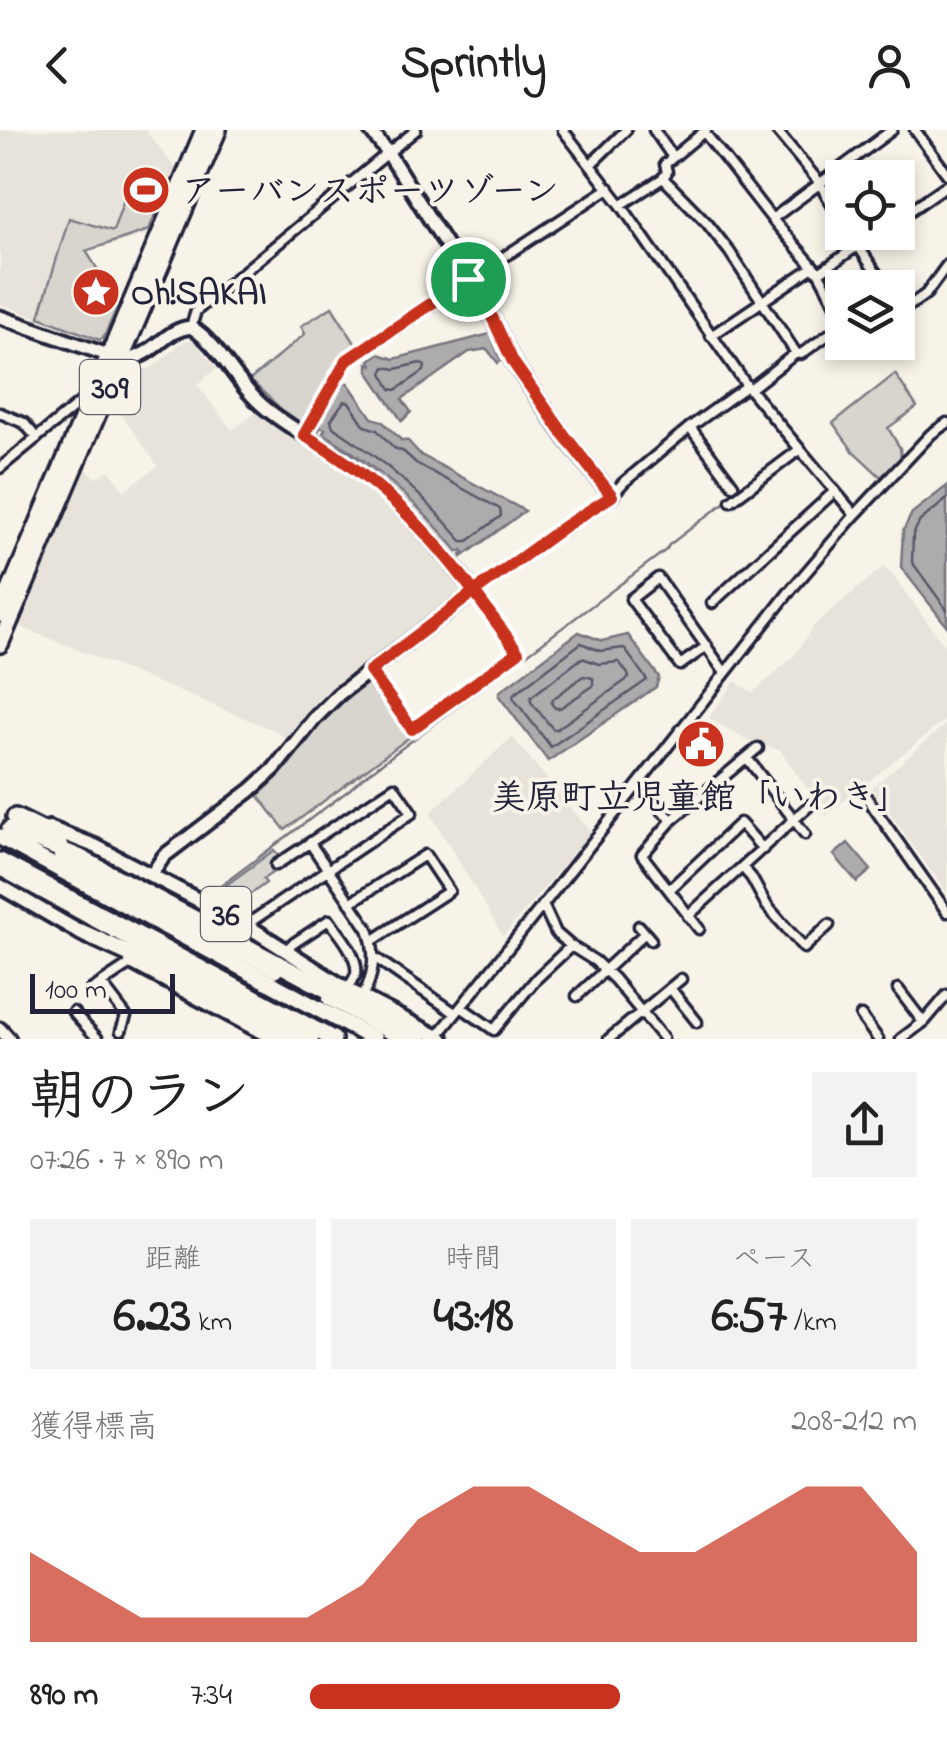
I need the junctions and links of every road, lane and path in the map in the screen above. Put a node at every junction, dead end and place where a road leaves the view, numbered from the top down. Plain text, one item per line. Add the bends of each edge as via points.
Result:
1 (204, 130) edge
2 (218, 130) edge
3 (370, 130) edge
4 (416, 130) edge
5 (564, 130) edge
6 (626, 130) edge
7 (654, 130) edge
8 (776, 130) edge
9 (892, 130) edge
10 (915, 130) edge
11 (705, 131) edge
12 (388, 153) junction
13 (672, 156) junction
14 (591, 164) junction
15 (947, 174) edge
16 (663, 178) junction
17 (819, 182) junction
18 (947, 185) edge
19 (608, 188) junction
20 (825, 192) edge
21 (622, 205) junction
22 (915, 207) edge
23 (772, 219) junction
24 (850, 250) edge
25 (947, 266) edge
26 (816, 270) junction
27 (468, 279) junction
28 (825, 286) edge
29 (915, 302) edge
30 (762, 303) junction
31 (0, 317) edge
32 (192, 327) junction
33 (711, 336) junction
34 (825, 337) edge
35 (796, 354) junction
36 (115, 357) junction
37 (748, 387) junction
38 (92, 393) junction
39 (0, 412) edge
40 (947, 423) edge
41 (690, 426) junction
42 (304, 435) junction
43 (36, 438) junction
44 (799, 450) junction
45 (0, 468) edge
46 (732, 485) dead end
47 (835, 491) junction
48 (612, 496) junction
49 (732, 501) dead end
50 (855, 514) junction
51 (474, 592) junction
52 (712, 603) dead end
53 (0, 614) edge
54 (0, 644) edge
55 (706, 646) junction
56 (370, 671) junction
57 (726, 673) junction
58 (758, 748) dead end
59 (747, 758) junction
60 (637, 786) junction
61 (862, 792) dead end
62 (810, 805) dead end
63 (794, 819) junction
64 (672, 820) junction
65 (5, 823) edge
66 (805, 834) dead end
67 (310, 843) junction
68 (763, 848) junction
69 (0, 860) edge
70 (80, 862) junction
71 (276, 865) dead end
72 (742, 867) junction
73 (0, 869) edge
74 (328, 870) junction
75 (150, 876) junction
76 (0, 886) edge
77 (668, 890) junction
78 (350, 903) junction
79 (543, 905) junction
80 (947, 912) edge
81 (688, 916) junction
82 (246, 925) junction
83 (829, 925) dead end
84 (698, 930) dead end
85 (81, 932) junction
86 (645, 933) dead end
87 (372, 941) junction
88 (570, 946) junction
89 (288, 950) junction
90 (374, 957) junction
91 (132, 962) junction
92 (605, 970) junction
93 (681, 980) dead end
94 (101, 983) junction
95 (670, 988) junction
96 (898, 989) dead end
97 (91, 990) dead end
98 (947, 995) edge
99 (352, 996) junction
100 (576, 996) dead end
101 (458, 1010) junction
102 (642, 1010) junction
103 (73, 1012) dead end
104 (861, 1016) dead end
105 (697, 1022) dead end
106 (922, 1022) junction
107 (0, 1028) edge
108 (120, 1031) dead end
109 (438, 1038) edge
110 (663, 1038) edge
111 (8, 1039) edge
112 (98, 1039) edge
113 (275, 1039) edge
114 (294, 1039) edge
115 (312, 1039) edge
116 (333, 1039) edge
117 (374, 1039) edge
118 (401, 1039) edge
119 (419, 1039) edge
120 (608, 1039) edge
121 (878, 1039) edge
122 (901, 1039) edge

1 - 36 highway, 309
2 - 36 highway, 309
3 - 12 street
4 - 12 street
5 - 14 street
6 - 14 street
7 - 13 street
8 - 17 street
9 - 17 street
10 - 15 street
11 - 13 street
11 - 23 street
12 - 27 street
12 - 32 street via 196,311
13 - 16 street
14 - 19 street
16 - 21 street
16 - 30 street via 707,223
17 - 20 street
17 - 23 street
18 - 22 street
19 - 21 street
19 - 27 street
21 - 33 street
23 - 26 street
24 - 26 street
25 - 29 street
26 - 28 street
26 - 30 street
27 - 42 street via 347,360
27 - 48 street via 513,362
30 - 33 street
30 - 35 street
31 - 36 street
32 - 36 street via 176,330 143,356
32 - 42 street via 259,404
33 - 37 street
34 - 35 street
35 - 37 street
36 - 38 highway, 309
36 - 54 highway, 309
37 - 41 street
37 - 44 street
38 - 43 street
38 - 53 highway, 309
39 - 43 street via 24,423
40 - 50 street
41 - 46 street
41 - 48 street
42 - 51 street via 401,506
43 - 45 street
44 - 47 street
44 - 49 street
47 - 50 street
47 - 52 street
48 - 51 street
50 - 57 street
51 - 56 street
51 - 56 street via 518,652 412,729
55 - 55 street via 680,665 632,599 658,578
55 - 57 street
56 - 75 street via 326,706 260,782 164,856
57 - 60 street
58 - 59 street
59 - 63 street
59 - 64 street
60 - 64 street
60 - 79 street
61 - 80 street
62 - 63 street
63 - 66 street
63 - 68 street
64 - 77 street via 642,856
65 - 70 highway
65 - 75 main road, 36 via 74,836
65 - 99 highway via 199,911
65 - 117 highway
67 - 71 street
67 - 74 street
67 - 74 street via 394,787 412,813
68 - 72 street
68 - 77 street via 740,823
69 - 116 highway
70 - 99 highway
70 - 118 main road, 36
72 - 81 street
72 - 83 street via 804,948
73 - 115 main road, 36
74 - 78 street
74 - 82 street
75 - 82 main road, 36
76 - 85 main road, 36
77 - 81 street
78 - 87 street
78 - 87 street via 425,855 450,891
79 - 88 street
79 - 101 street
81 - 84 street
82 - 89 main road, 36
85 - 91 main road, 36
85 - 114 highway
86 - 92 street
87 - 90 street
88 - 92 street
88 - 101 street via 494,1030
89 - 99 main road, 36
89 - 99 street via 329,920 354,961
90 - 99 street via 370,982
90 - 101 street
91 - 94 street
91 - 113 main road, 36
92 - 100 street
92 - 102 street
93 - 95 street
94 - 97 street
94 - 108 street via 126,1016
95 - 102 street
95 - 105 street
96 - 106 street
98 - 106 street
99 - 109 main road, 36
99 - 119 highway
101 - 109 street
102 - 110 street
102 - 120 street
103 - 112 street
104 - 121 street
106 - 122 street
107 - 111 street

